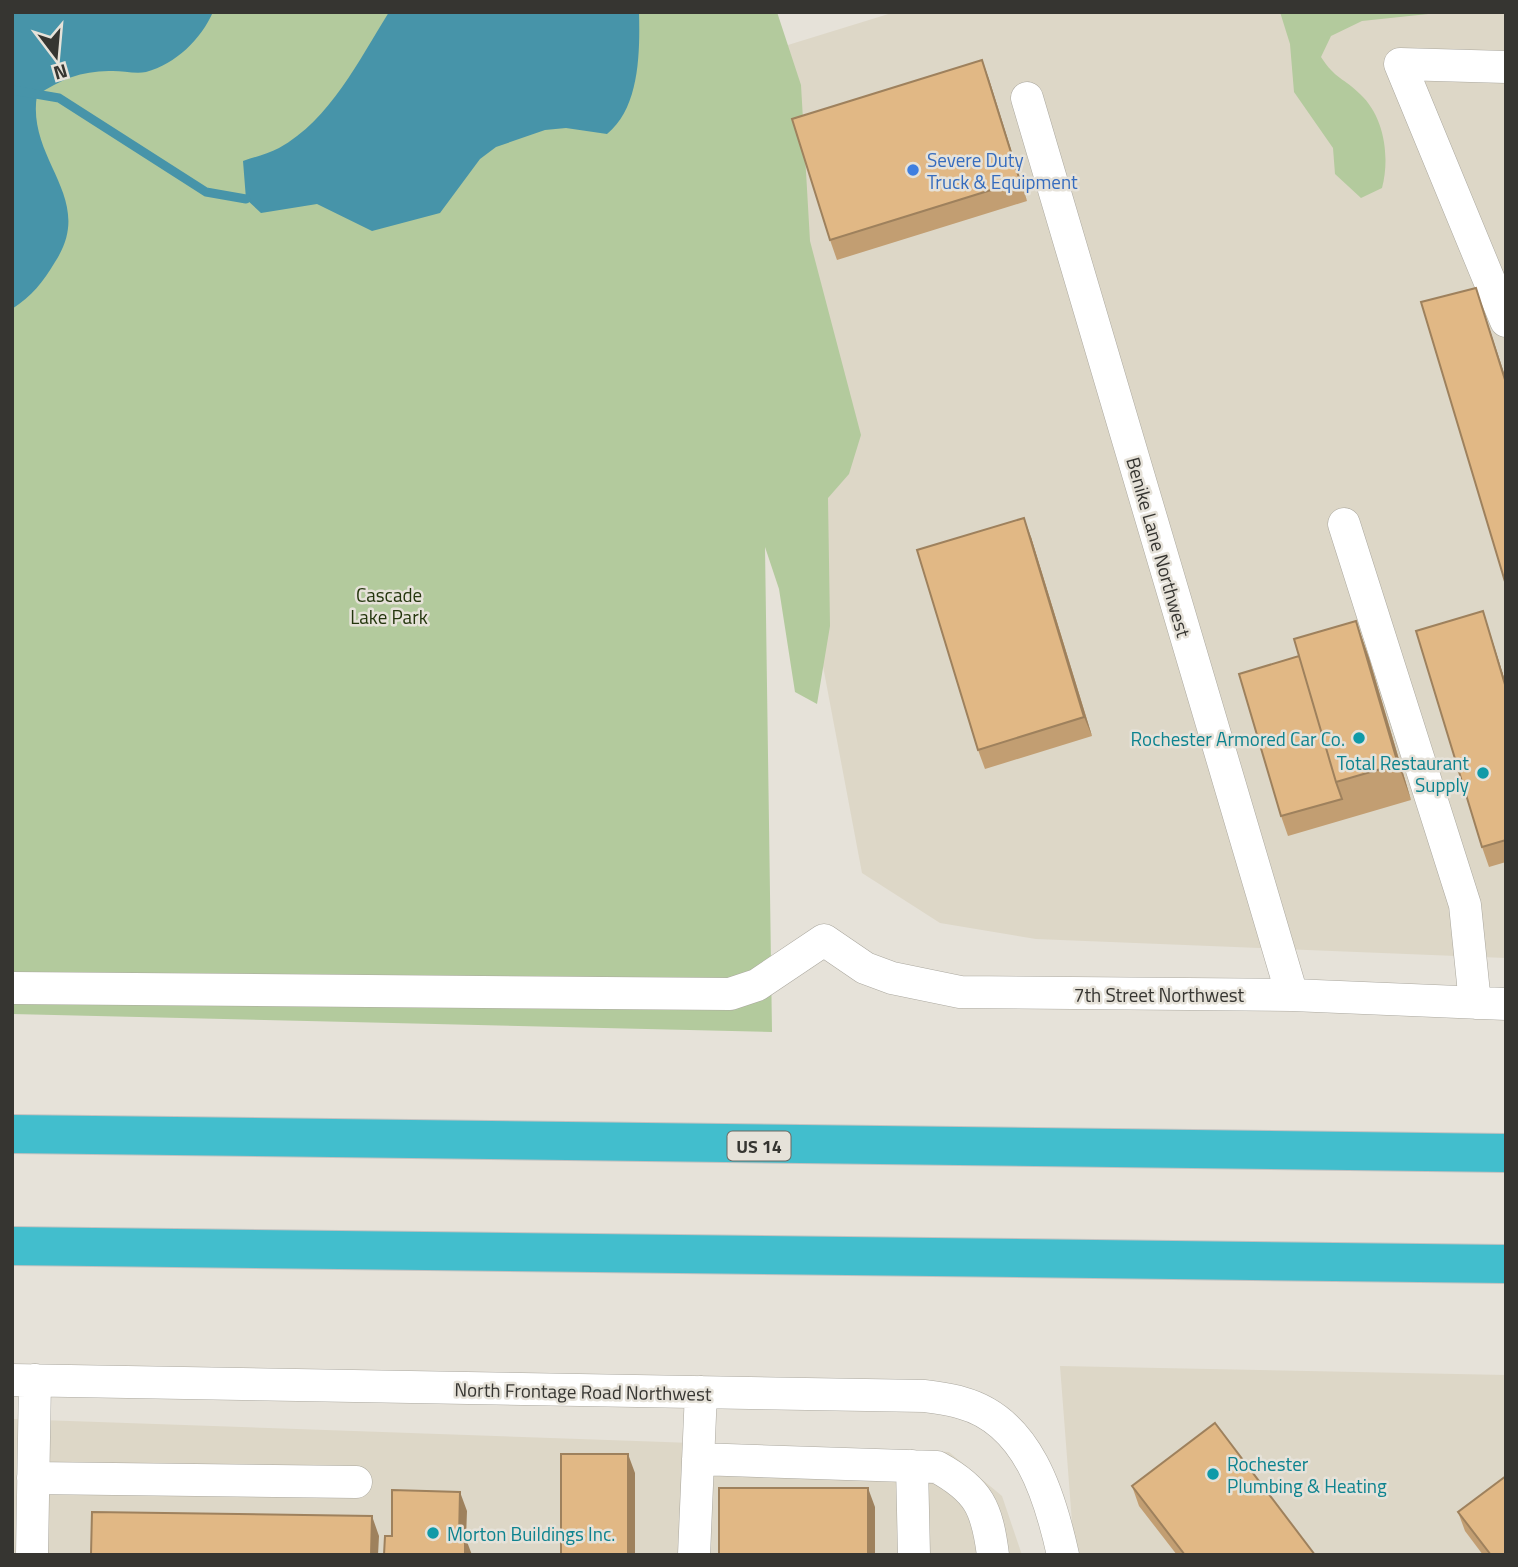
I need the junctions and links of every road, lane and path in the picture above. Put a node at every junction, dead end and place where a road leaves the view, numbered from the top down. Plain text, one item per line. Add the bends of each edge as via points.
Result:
1 (1506, 67) edge
2 (1027, 98) dead end
3 (1506, 321) edge
4 (1344, 524) dead end
5 (12, 988) edge
6 (1292, 995) junction
7 (1490, 1004) edge
8 (12, 1133) edge
9 (1506, 1153) edge
10 (12, 1246) edge
11 (1506, 1264) edge
12 (24, 1380) edge
13 (701, 1392) junction
14 (698, 1459) junction
15 (912, 1466) junction
16 (33, 1478) junction
17 (356, 1482) dead end
18 (32, 1555) edge
19 (694, 1555) edge
20 (914, 1555) edge
21 (993, 1555) edge
22 (1063, 1555) edge

1 - 3 street via 1400,64
2 - 6 street, Benike Lane Northwest
4 - 7 street via 1465,905
5 - 6 street, 7th Street Northwest via 730,993 757,985 824,940 865,968 960,992
6 - 7 street, 7th Street Northwest
8 - 9 highway, US 14
10 - 11 highway
12 - 13 street, North Frontage Road Northwest
12 - 16 street
13 - 14 street
13 - 22 street, North Frontage Road Northwest via 925,1396 965,1403 998,1422 1025,1449 1042,1482
14 - 15 street
14 - 19 street
15 - 20 street
15 - 21 street via 937,1467 965,1482 988,1519
16 - 17 street
16 - 18 street

